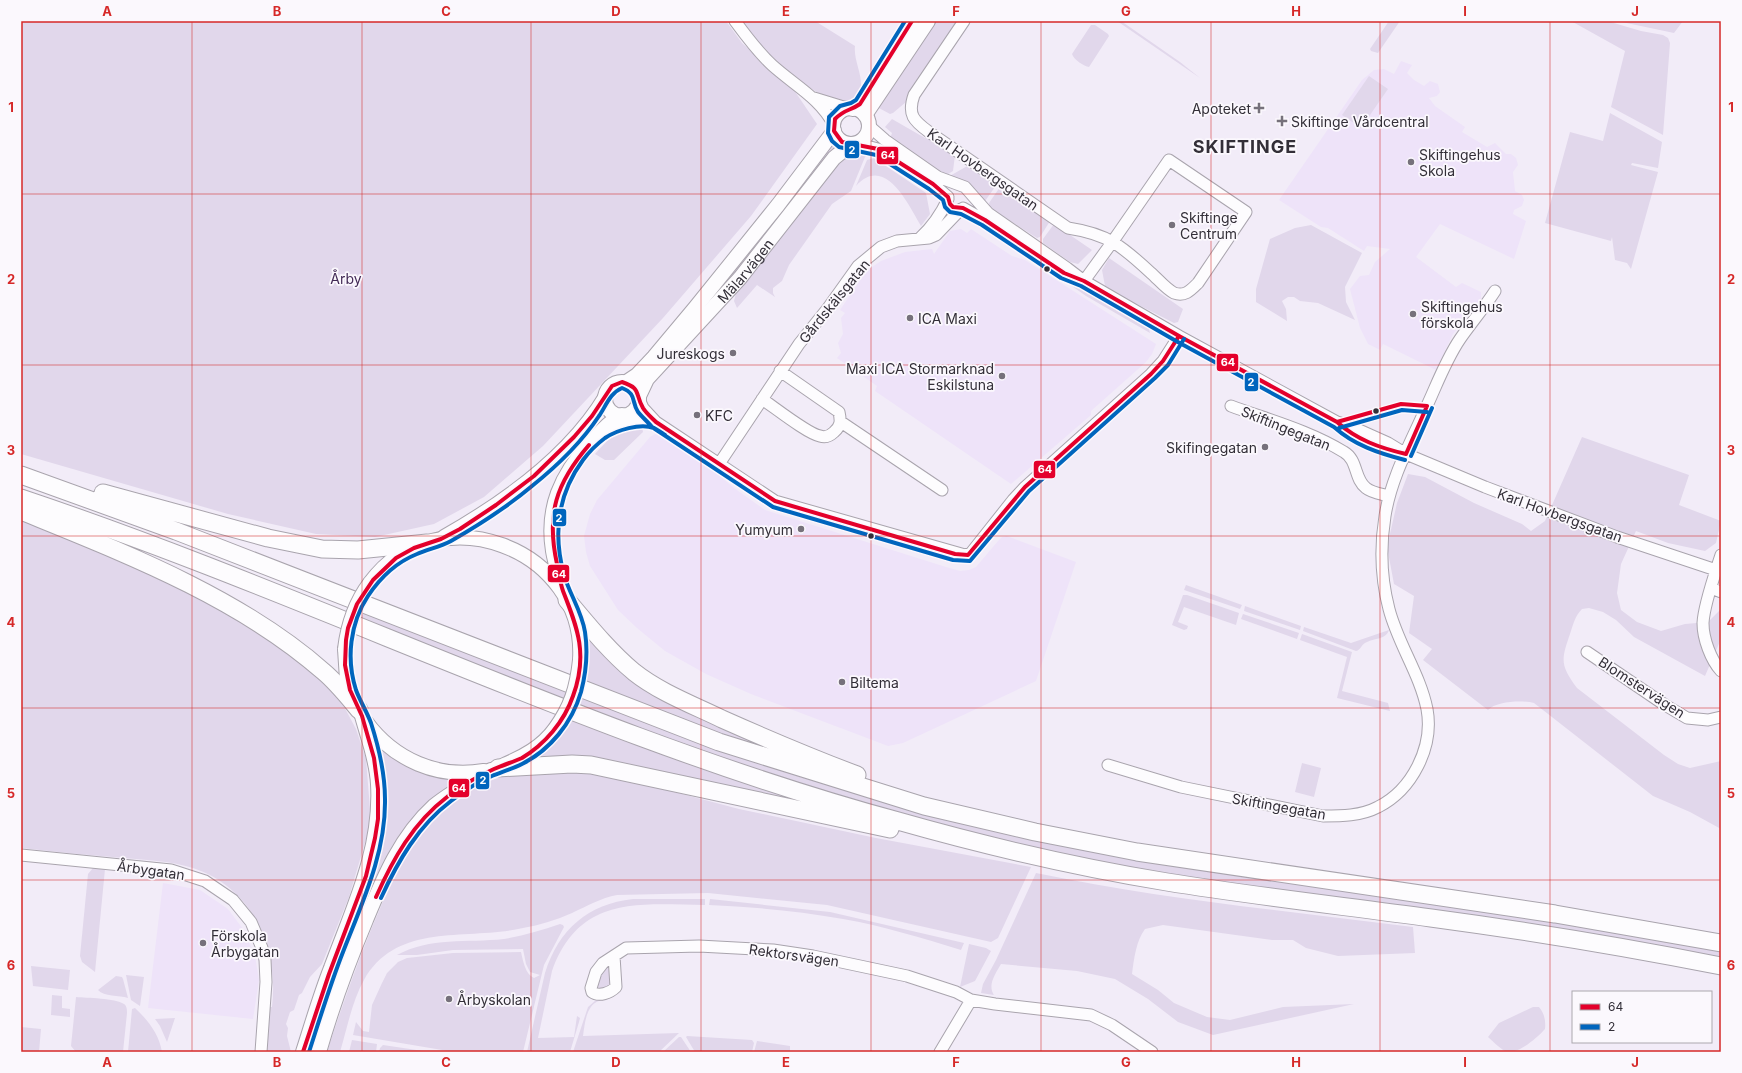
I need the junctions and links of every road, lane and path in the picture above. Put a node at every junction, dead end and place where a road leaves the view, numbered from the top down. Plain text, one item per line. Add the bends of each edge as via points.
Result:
1 (734, 21) edge
2 (912, 21) edge
3 (928, 21) edge
4 (964, 21) edge
5 (814, 98) junction
6 (859, 115) junction
7 (834, 128) junction
8 (853, 144) junction
9 (960, 186) junction
10 (970, 193) junction
11 (948, 198) junction
12 (962, 208) junction
13 (920, 238) junction
14 (1113, 241) junction
15 (1084, 280) junction
16 (1495, 291) dead end
17 (1180, 336) junction
18 (780, 371) junction
19 (625, 382) junction
20 (606, 396) junction
21 (639, 397) junction
22 (762, 399) junction
23 (1231, 406) dead end
24 (625, 415) junction
25 (656, 422) junction
26 (841, 422) junction
27 (601, 432) junction
28 (1406, 454) junction
29 (719, 464) junction
30 (21, 474) edge
31 (942, 490) dead end
32 (1389, 496) junction
33 (21, 498) edge
34 (21, 511) edge
35 (433, 541) junction
36 (1721, 555) edge
37 (1716, 570) junction
38 (1716, 590) edge
39 (566, 598) junction
40 (1587, 652) dead end
41 (1721, 671) edge
42 (360, 713) junction
43 (1721, 716) edge
44 (1108, 765) dead end
45 (494, 769) junction
46 (924, 806) junction
47 (959, 838) junction
48 (21, 855) edge
49 (1721, 943) edge
50 (614, 956) dead end
51 (1721, 966) edge
52 (971, 1000) junction
53 (261, 1052) edge
54 (303, 1052) edge
55 (319, 1052) edge
56 (940, 1052) edge
57 (1152, 1052) edge

1 - 5 street, Karl Hovbergsgatan via 772,65
2 - 6 main road via 862,101
3 - 6 main road
4 - 14 street, Karl Hovbergsgatan via 914,95 911,109 916,123 1068,228 1093,232
5 - 6 street, Karl Hovbergsgatan
5 - 7 street, Karl Hovbergsgatan via 830,117
6 - 7 main road via 840,113 835,119
6 - 8 main road via 866,136
6 - 9 street, Karl Hovbergsgatan via 886,140 938,177
7 - 8 main road via 842,142
7 - 19 main road, Mälarvägen via 778,205 695,308 637,375
8 - 11 street via 878,149 933,184
8 - 21 main road, Mälarvägen via 834,158 740,278 647,379
9 - 10 street via 965,187
9 - 11 street via 950,190
10 - 12 street via 969,203
10 - 15 street, Karl Hovbergsgatan via 988,213
11 - 12 street via 953,207
11 - 13 street via 930,229
12 - 13 street, Gårdskälsgatan via 936,235
12 - 15 street, Karl Hovbergsgatan via 985,220 1064,273
13 - 18 street, Gårdskälsgatan via 897,241 881,247 858,266
14 - 14 street via 1126,249 1174,293 1188,293 1198,283 1246,212 1169,160
14 - 15 street
15 - 17 street, Karl Hovbergsgatan
16 - 28 street via 1453,351
17 - 28 street, Karl Hovbergsgatan via 1337,422 1347,432 1385,449
17 - 29 street via 1151,374 1025,487 968,555 955,554 775,501
18 - 22 street, Gårdskälsgatan
18 - 26 street via 839,412
19 - 20 main road via 612,386
19 - 21 main road via 635,388
20 - 24 main road via 610,410
20 - 35 main road via 578,433 514,493
21 - 24 main road via 635,410
21 - 25 street via 643,408
22 - 26 street via 820,436 831,435
22 - 29 street, Gårdskälsgatan
23 - 32 street, Skiftingegatan via 1304,432 1345,452 1354,463 1365,488
24 - 25 street
24 - 27 main road via 610,422
25 - 27 street via 628,422
25 - 29 street
26 - 31 street
27 - 39 main road via 565,476 555,499 550,525 553,552
28 - 32 street, Skiftingegatan
28 - 37 street, Karl Hovbergsgatan via 1546,511
30 - 35 highway via 40,476 268,538 322,549 358,550
30 - 46 highway via 176,530 719,742
32 - 44 street, Skiftingegatan via 1382,543 1385,590 1398,636 1421,687 1428,723 1421,760 1411,779 1394,797 1378,807 1359,814 1323,816 1181,788
33 - 47 highway via 180,555 714,765 833,803
34 - 42 highway via 140,560 238,611 301,653 325,673
35 - 39 main road via 458,537 479,538 501,544 527,556 550,576
35 - 42 main road, bridge via 409,550 389,563 370,583 352,613 345,648 347,679
36 - 37 street
37 - 38 street
38 - 41 street via 1703,623 1708,647
39 - 45 main road, bridge via 577,625 581,650 573,698 555,729 536,748 521,758
39 - 46 highway via 615,656 635,673 662,689 688,704 829,765 908,794
40 - 43 street, Blomstervägen via 1686,718 1708,720
42 - 45 main road via 374,733 395,752 415,763 455,773
42 - 54 main road via 378,782 377,828 365,877 330,969
45 - 47 highway via 591,765 871,826
45 - 55 main road via 443,799 405,840 380,886 361,932
46 - 49 highway via 1136,852 1555,914
47 - 51 highway via 1165,882 1536,934
48 - 53 street, Årbygatan via 171,870 205,881 233,900 251,922 265,960
50 - 52 street, Rektorsvägen via 626,948 643,947 712,946 773,950 906,976 950,990
52 - 56 street
52 - 57 street, Rektorsvägen via 1091,1015 1112,1025

